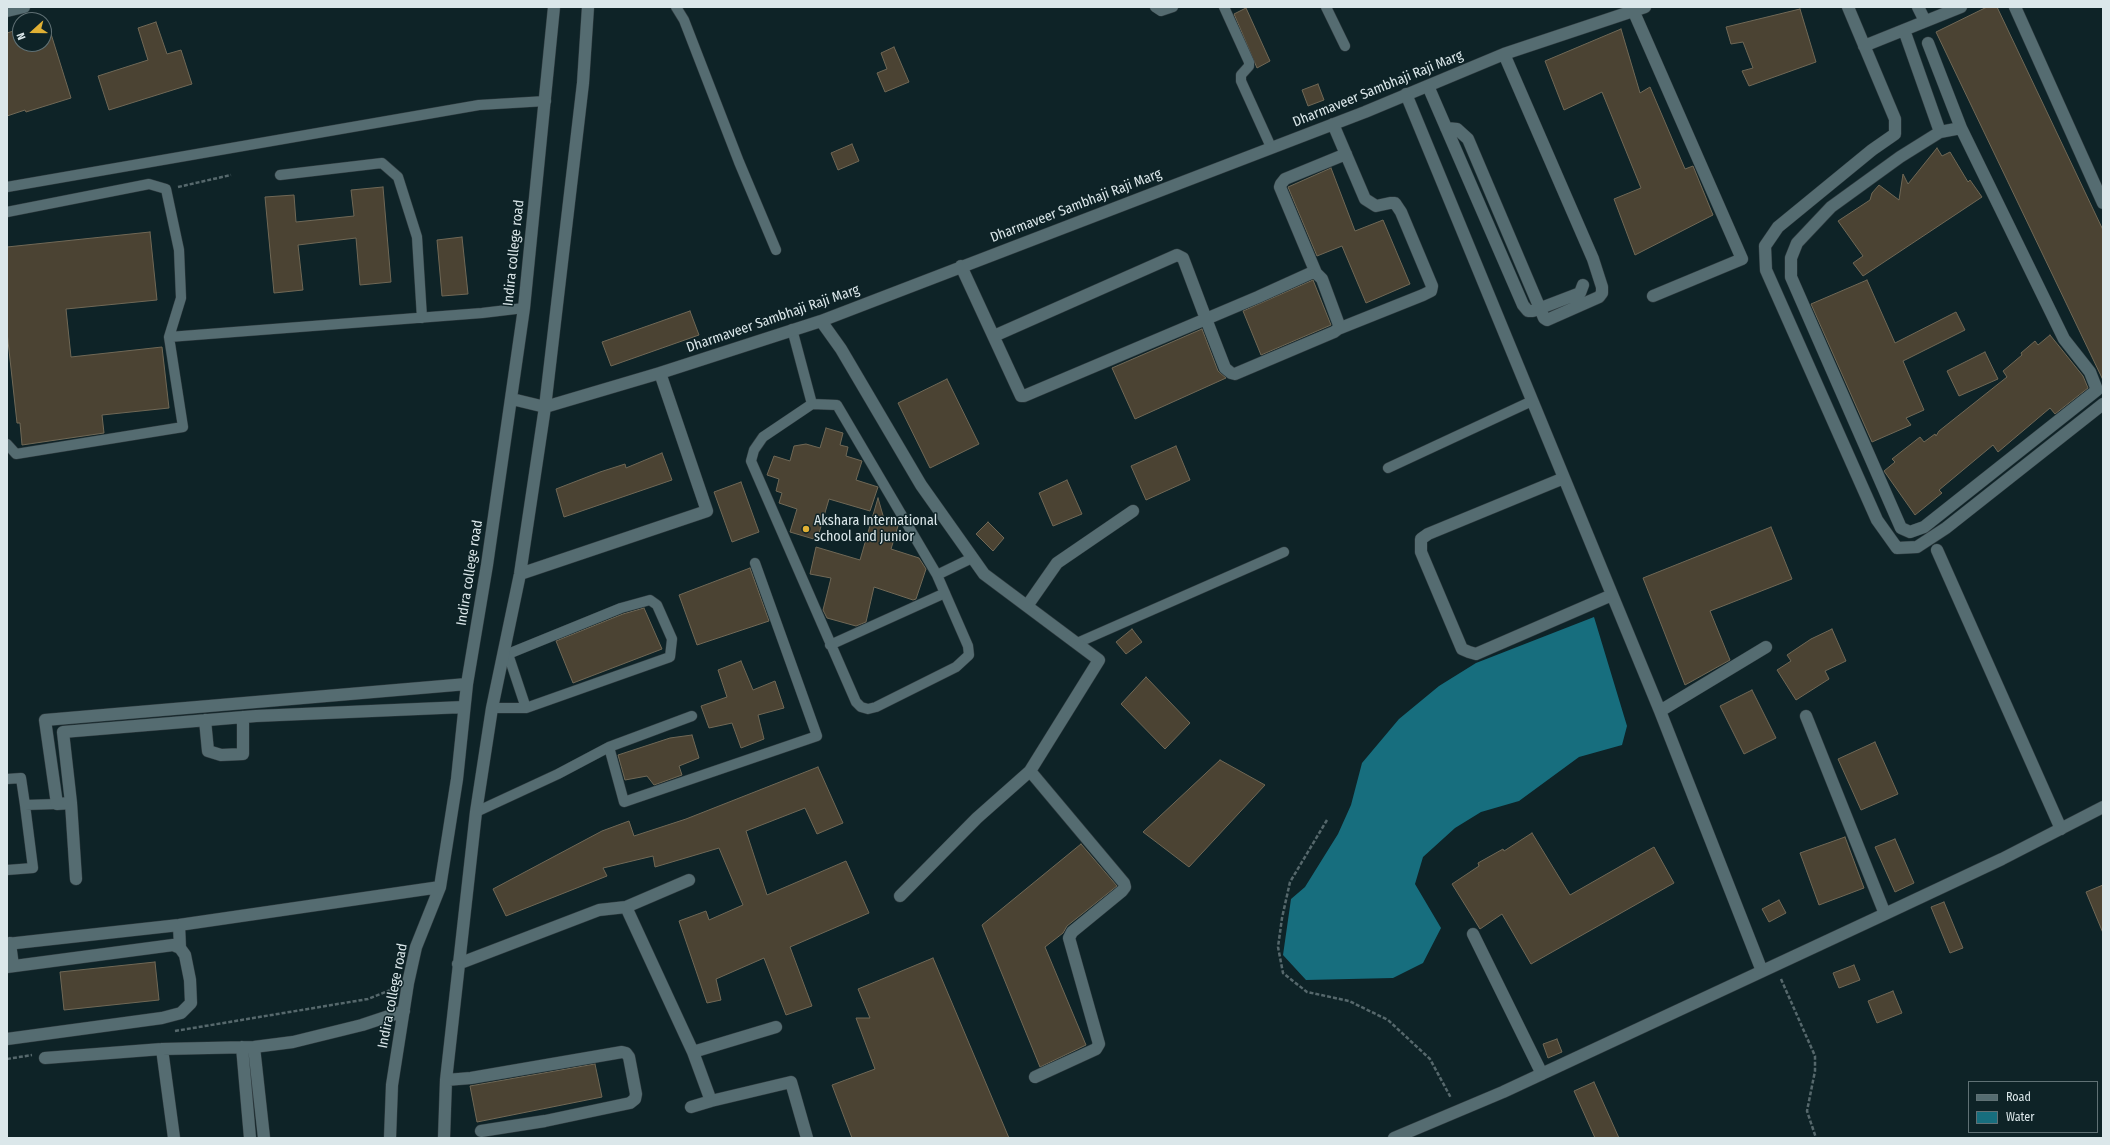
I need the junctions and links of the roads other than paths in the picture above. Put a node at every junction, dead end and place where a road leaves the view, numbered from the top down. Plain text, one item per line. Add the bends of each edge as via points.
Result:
1 (24, 7) edge
2 (554, 7) edge
3 (588, 7) edge
4 (676, 7) edge
5 (1155, 7) edge
6 (1173, 7) edge
7 (1224, 7) edge
8 (1326, 7) edge
9 (1645, 7) edge
10 (1848, 7) edge
11 (1918, 7) edge
12 (1961, 7) edge
13 (2015, 7) edge
14 (1632, 10) junction
15 (7, 11) edge
16 (1925, 21) junction
17 (1904, 30) junction
18 (1928, 43) dead end
19 (1345, 46) dead end
20 (1864, 46) junction
21 (1504, 54) junction
22 (1428, 86) junction
23 (1406, 94) junction
24 (546, 101) junction
25 (1333, 124) junction
26 (1961, 128) junction
27 (1940, 132) junction
28 (1271, 147) junction
29 (1346, 154) junction
30 (280, 176) dead end
31 (7, 187) edge
32 (2103, 203) edge
33 (7, 212) edge
34 (776, 250) dead end
35 (960, 266) junction
36 (1316, 273) junction
37 (1583, 285) dead end
38 (1654, 296) dead end
39 (524, 308) junction
40 (1540, 308) junction
41 (422, 318) junction
42 (1206, 319) junction
43 (821, 320) junction
44 (792, 329) junction
45 (1338, 329) junction
46 (994, 336) junction
47 (169, 337) junction
48 (660, 373) junction
49 (512, 399) junction
50 (1532, 401) junction
51 (812, 404) junction
52 (2103, 404) edge
53 (545, 407) junction
54 (7, 444) edge
55 (1388, 468) dead end
56 (1564, 478) junction
57 (1133, 511) dead end
58 (1937, 550) dead end
59 (1284, 552) dead end
60 (972, 558) junction
61 (755, 562) dead end
62 (520, 574) junction
63 (937, 575) junction
64 (945, 594) junction
65 (1612, 595) junction
66 (1027, 606) junction
67 (1077, 643) junction
68 (830, 645) junction
69 (1766, 647) dead end
70 (467, 684) junction
71 (254, 701) junction
72 (464, 707) junction
73 (492, 708) junction
74 (526, 708) junction
75 (1660, 711) junction
76 (256, 716) junction
77 (692, 716) dead end
78 (1806, 716) dead end
79 (243, 717) junction
80 (205, 720) junction
81 (609, 747) junction
82 (1030, 771) junction
83 (7, 779) edge
84 (71, 803) junction
85 (57, 804) junction
86 (25, 805) junction
87 (2103, 807) edge
88 (476, 812) junction
89 (2061, 829) junction
90 (7, 870) edge
91 (76, 879) dead end
92 (689, 880) dead end
93 (440, 888) junction
94 (900, 896) dead end
95 (626, 907) junction
96 (1885, 914) junction
97 (178, 925) junction
98 (1473, 934) dead end
99 (9, 944) edge
100 (180, 948) junction
101 (458, 964) junction
102 (10, 967) edge
103 (1762, 972) junction
104 (404, 1011) junction
105 (776, 1027) dead end
106 (7, 1039) edge
107 (242, 1047) junction
108 (254, 1047) junction
109 (162, 1049) junction
110 (693, 1052) junction
111 (42, 1056) road end
112 (1542, 1074) junction
113 (1035, 1077) dead end
114 (446, 1080) junction
115 (711, 1101) junction
116 (691, 1107) dead end
117 (481, 1131) dead end
118 (174, 1138) edge
119 (250, 1138) edge
120 (264, 1138) edge
121 (390, 1138) edge
122 (444, 1138) edge
123 (807, 1138) edge
124 (1394, 1138) edge

1 - 15 street
2 - 24 street, Indira college road
3 - 53 street via 582,83
4 - 34 lane via 684,20
5 - 6 lane via 1161,12
7 - 28 lane via 1249,62 1249,66 1241,75 1241,81
8 - 19 lane
9 - 14 street, Dharmaveer Sambhaji Raji Marg
10 - 20 street
11 - 16 street
12 - 16 street
13 - 32 street
14 - 21 street, Dharmaveer Sambhaji Raji Marg
14 - 38 street via 1742,259
16 - 17 street
17 - 20 street
17 - 27 street
18 - 26 street
20 - 52 street via 1894,120 1895,134 1778,227 1765,246 1766,270 1877,520 1897,548 1917,547 1946,528
21 - 22 street, Dharmaveer Sambhaji Raji Marg
21 - 40 street via 1593,259 1602,287 1599,298 1547,320
22 - 23 street, Dharmaveer Sambhaji Raji Marg
22 - 40 street via 1446,128 1457,129 1468,139
23 - 25 street, Dharmaveer Sambhaji Raji Marg
23 - 50 street
24 - 31 lane via 479,105
24 - 39 street, Indira college road
25 - 28 street, Dharmaveer Sambhaji Raji Marg
25 - 29 street
26 - 27 street
26 - 27 street via 2064,339 2090,372 2097,390 1924,527 1910,532 1901,528 1791,276 1791,258 1797,243 1832,207 1900,157
28 - 35 street, Dharmaveer Sambhaji Raji Marg
29 - 36 street via 1285,179 1280,187
29 - 45 street via 1365,200 1376,206 1395,203 1401,212 1432,286 1431,291 1423,295
30 - 41 lane via 382,163 398,177 417,236
33 - 47 lane via 149,184 166,190 179,250 181,298
35 - 43 street, Dharmaveer Sambhaji Raji Marg
35 - 46 street
36 - 42 street
36 - 45 street via 1326,288 1338,320
37 - 40 street via 1580,293
39 - 41 lane
39 - 49 street, Indira college road
41 - 47 lane
42 - 45 street via 1225,368 1235,374
42 - 46 street via 1024,396 1019,393
42 - 46 street via 1183,258 1177,255
43 - 44 street, Dharmaveer Sambhaji Raji Marg
43 - 60 street via 841,349 921,485
44 - 48 street, Dharmaveer Sambhaji Raji Marg
44 - 51 lane
47 - 54 lane via 183,427 16,454
48 - 53 street, Dharmaveer Sambhaji Raji Marg
48 - 62 street via 708,511
49 - 53 street
49 - 70 street, Indira college road
50 - 55 lane
50 - 56 street
51 - 63 lane via 837,405
51 - 68 lane via 763,437 754,450 751,461
53 - 62 street
56 - 65 street
56 - 65 street via 1428,534 1421,540 1421,552 1462,649 1476,654
57 - 66 street via 1057,563
58 - 89 street
59 - 67 lane
60 - 63 lane
60 - 66 street via 984,574
61 - 81 lane via 817,736 624,802
62 - 73 street
63 - 64 lane
64 - 68 lane
64 - 68 lane via 968,646 969,655 956,667 876,707 868,709 856,702
65 - 75 street
66 - 67 street
67 - 82 street via 1100,660
69 - 75 street
70 - 71 street
70 - 72 street, Indira college road
71 - 76 street
71 - 85 street via 45,720
72 - 76 street
72 - 93 street, Indira college road via 457,779
73 - 74 lane
73 - 88 street
74 - 74 lane via 670,657 672,638 657,605 650,600 621,608 508,654
75 - 103 street
76 - 79 street
77 - 81 lane
78 - 96 street
79 - 80 street
79 - 80 street via 243,754 221,755 208,751
80 - 84 street via 64,732
81 - 88 lane
82 - 94 street via 977,818
82 - 113 street via 1125,887 1072,932 1069,938 1099,1044 1096,1049
83 - 86 lane via 21,778
84 - 85 street
84 - 91 street
85 - 86 lane
86 - 90 lane via 33,868
87 - 89 street
88 - 101 street
89 - 96 street
92 - 95 street
93 - 97 street
93 - 104 street, Indira college road via 416,947
95 - 101 street via 600,910
95 - 110 street
96 - 103 street
97 - 99 street
97 - 100 street
98 - 112 street
99 - 102 street
100 - 102 street via 173,945
100 - 106 street via 185,955 190,980 191,1003 181,1013 162,1018
101 - 114 street
103 - 112 street
104 - 108 street via 362,1025 293,1042
104 - 121 street, Indira college road via 392,1085
105 - 110 street
107 - 108 street
107 - 109 street
107 - 119 street
108 - 120 street
109 - 111 street
109 - 118 street
110 - 115 street
112 - 124 street
114 - 117 street via 622,1052 629,1057 636,1094 630,1103
114 - 122 street
115 - 116 street
115 - 123 street via 790,1082

